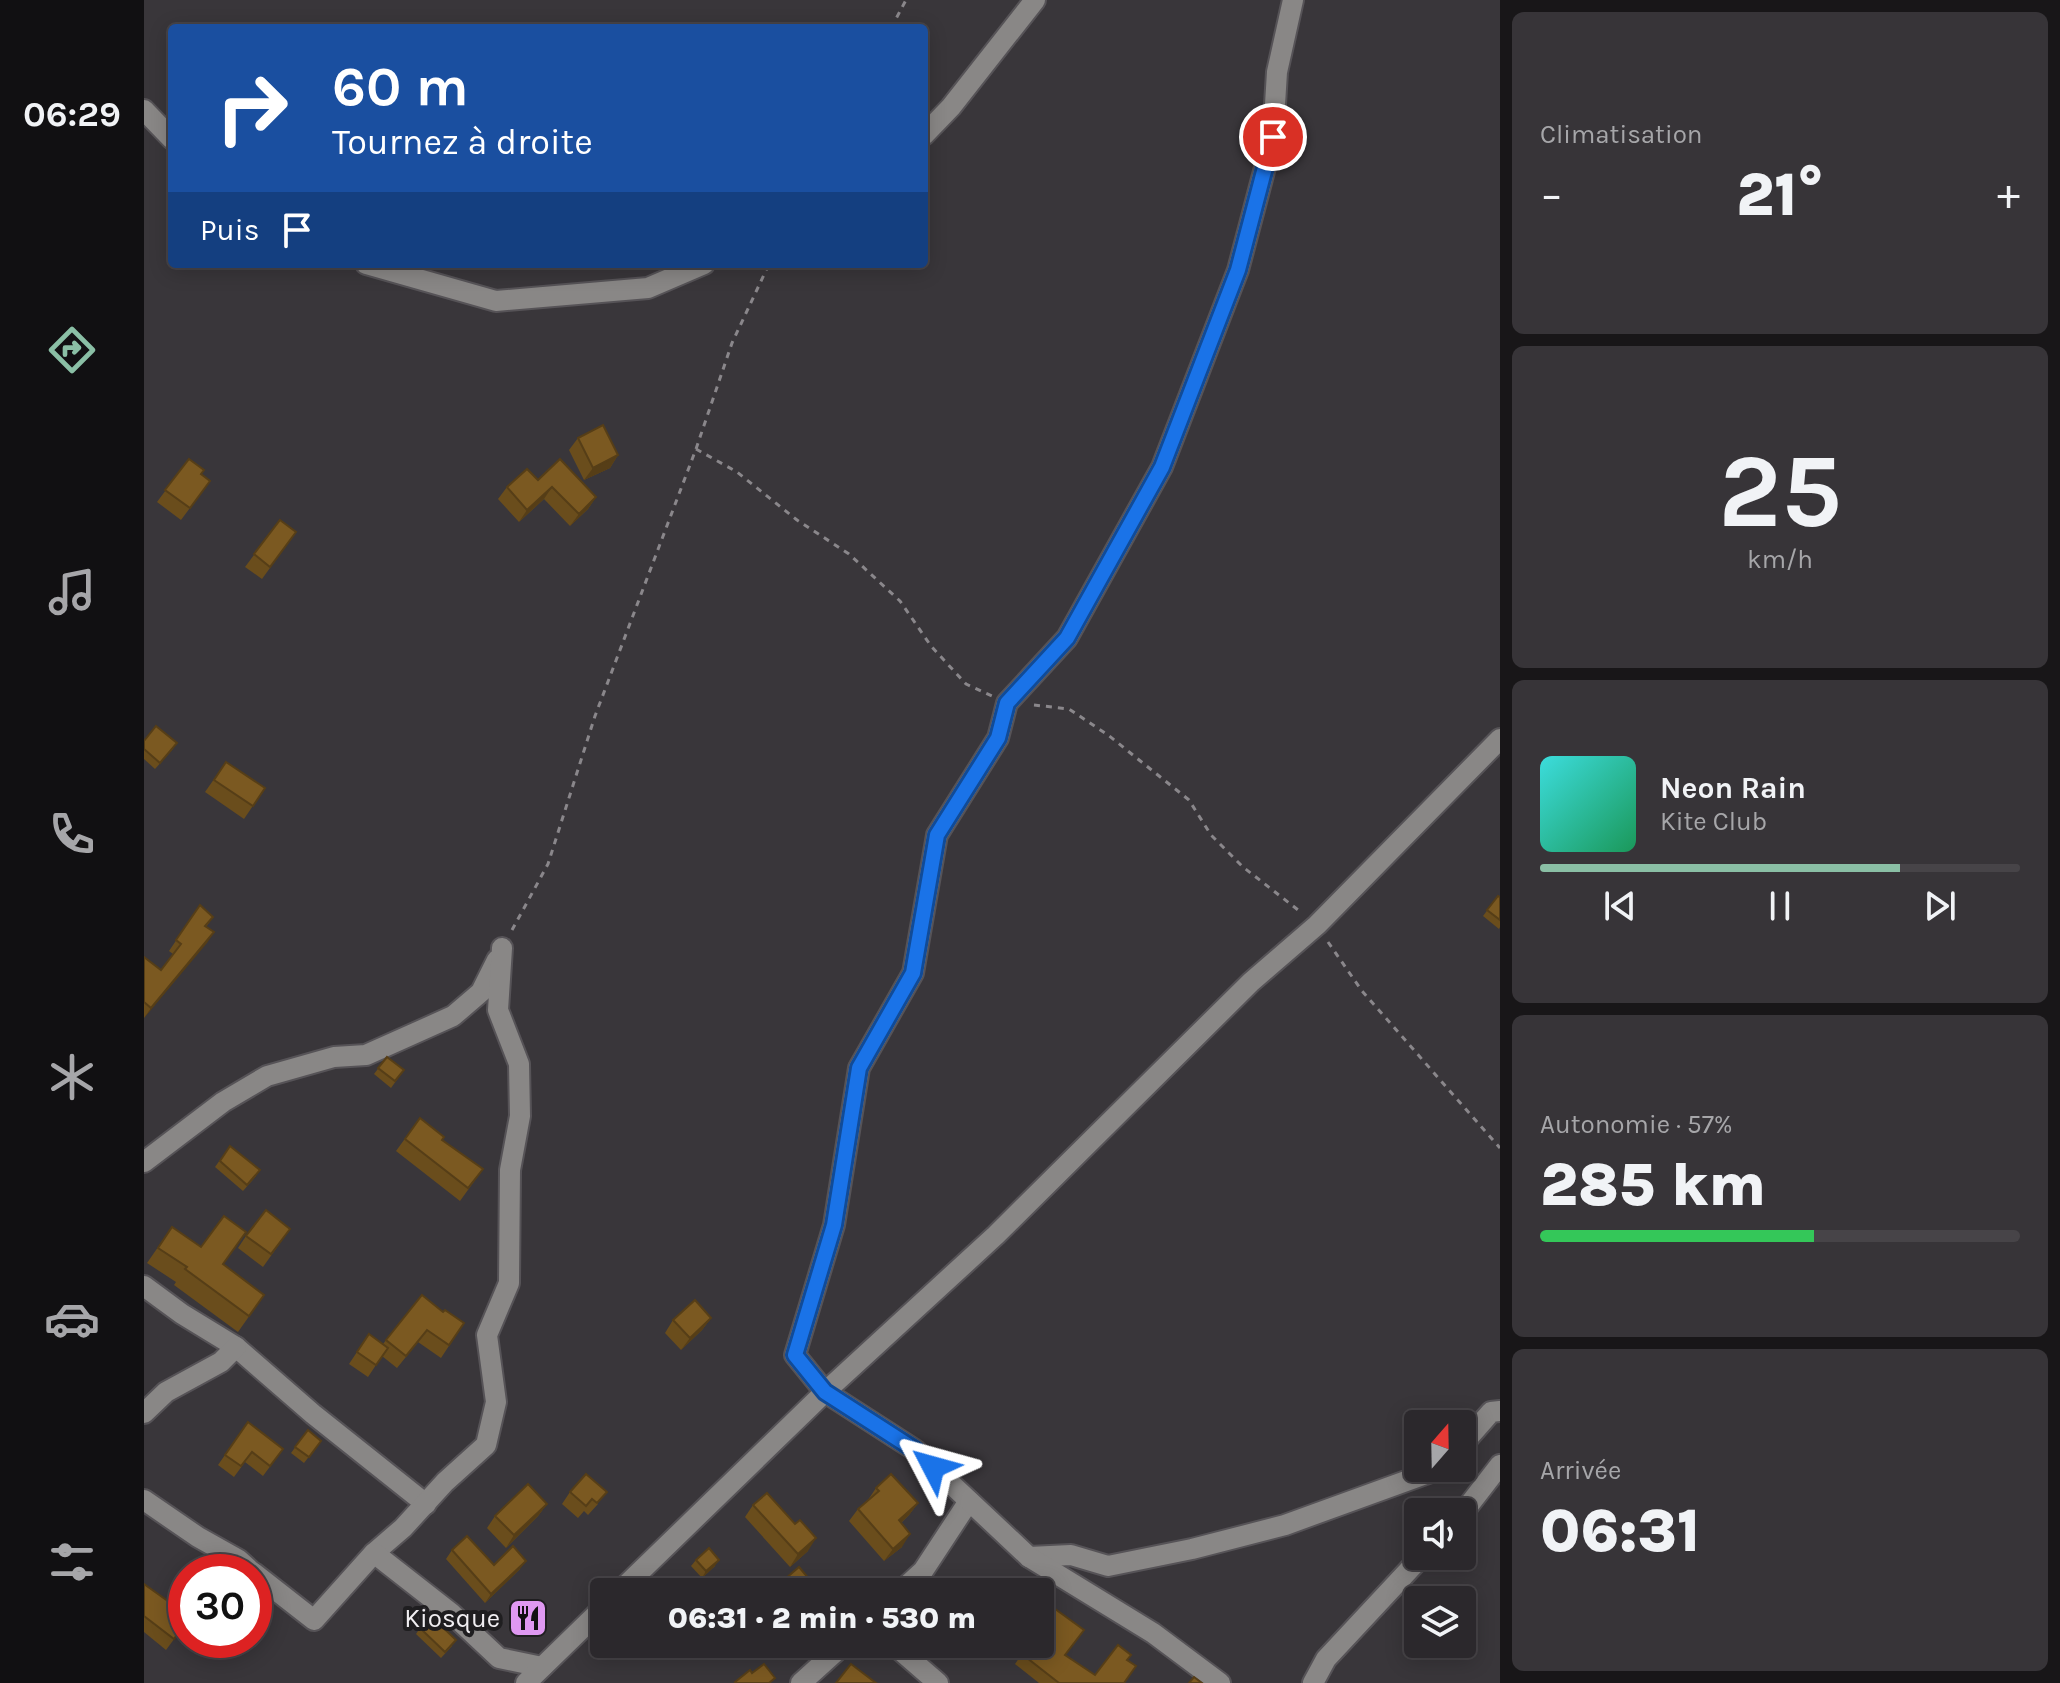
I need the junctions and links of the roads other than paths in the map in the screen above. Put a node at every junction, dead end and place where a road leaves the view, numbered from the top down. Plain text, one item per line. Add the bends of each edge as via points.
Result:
1 (1035, 0) edge
2 (1293, 0) edge
3 (144, 110) edge
4 (928, 131) edge
5 (168, 135) edge
6 (380, 268) edge
7 (695, 268) edge
8 (1500, 739) edge
9 (144, 1162) edge
10 (144, 1286) edge
11 (236, 1347) junction
12 (825, 1392) junction
13 (1500, 1411) edge
14 (144, 1413) edge
15 (1476, 1429) edge
16 (1500, 1465) edge
17 (1404, 1482) edge
18 (1474, 1498) edge
19 (144, 1500) edge
20 (969, 1501) junction
21 (426, 1504) junction
22 (374, 1553) junction
23 (228, 1554) edge
24 (1029, 1557) junction
25 (1409, 1570) edge
26 (633, 1578) edge
27 (915, 1578) edge
28 (272, 1588) edge
29 (590, 1621) edge
30 (829, 1658) edge
31 (909, 1658) edge
32 (542, 1667) junction
33 (526, 1683) edge
34 (801, 1683) edge
35 (938, 1683) edge
36 (1220, 1683) edge
37 (1313, 1683) edge

1 - 4 street
2 - 12 street via 1277,72 1273,137 1238,270 1162,467 1067,638 1007,703 998,738 937,835 913,973 859,1068 834,1225 795,1355
3 - 5 street
6 - 7 street via 496,301 648,288
8 - 12 street via 1317,925 1251,982 996,1235
9 - 21 street via 267,1076 334,1057 366,1055 453,1016 481,992 502,948 498,1010 519,1064 520,1116 510,1170 509,1283 487,1335 496,1402 486,1445
10 - 11 street
11 - 14 street via 221,1362 166,1392
11 - 21 street
12 - 20 street via 915,1450
12 - 26 street
13 - 15 street via 1491,1412
16 - 18 street
17 - 24 street via 1285,1525 1108,1566 1071,1555
19 - 23 street
20 - 24 street
20 - 27 street
21 - 22 street
22 - 28 street via 314,1620
22 - 32 street via 499,1658
24 - 36 street via 1153,1633
25 - 37 street via 1326,1659
29 - 32 street
30 - 34 street
31 - 35 street
32 - 33 street

